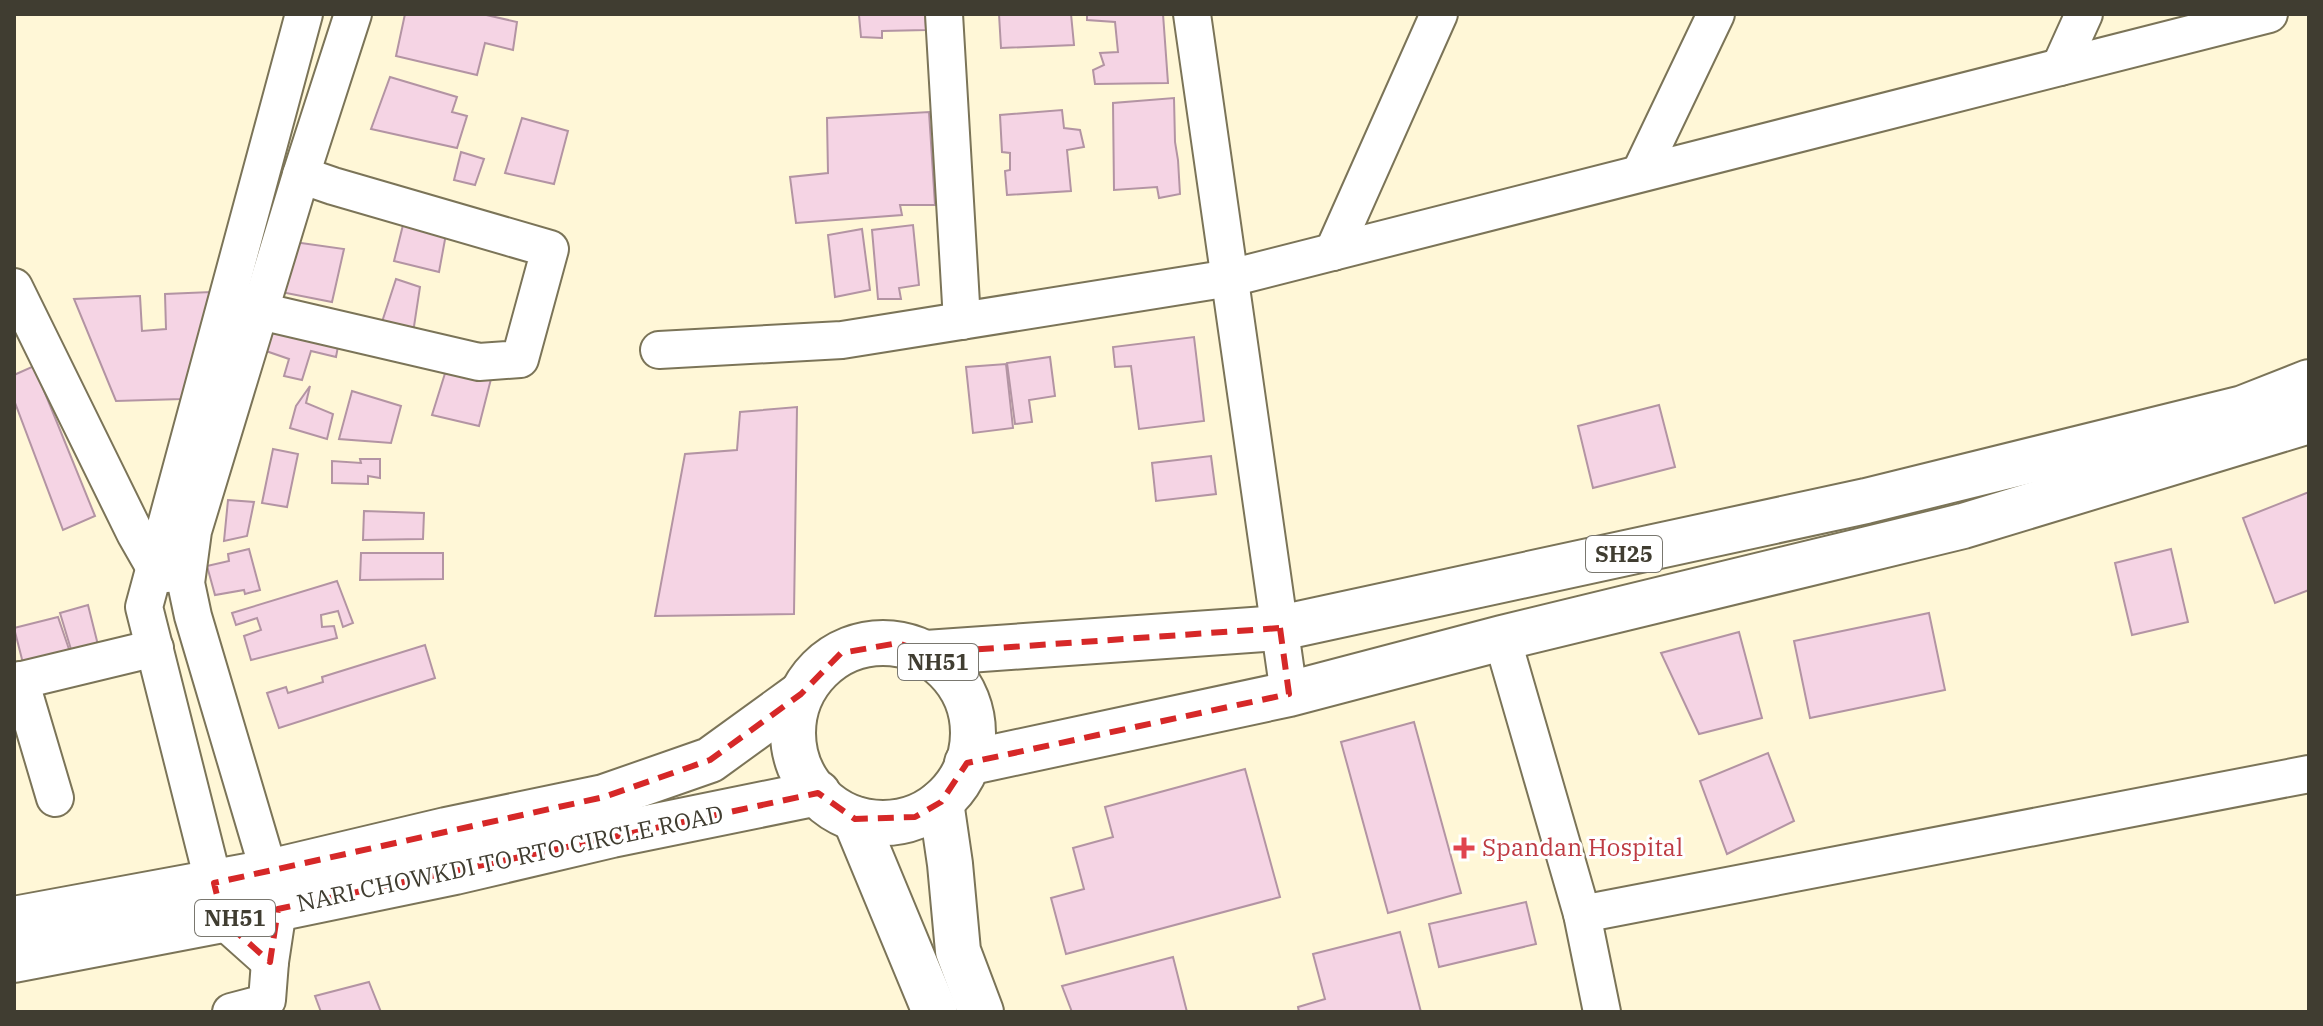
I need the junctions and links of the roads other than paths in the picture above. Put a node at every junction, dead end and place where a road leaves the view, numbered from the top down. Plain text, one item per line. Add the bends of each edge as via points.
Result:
1 (304, 14) edge
2 (353, 14) edge
3 (944, 14) edge
4 (1192, 14) edge
5 (1439, 14) edge
6 (1716, 14) edge
7 (2084, 14) edge
8 (2269, 14) edge
9 (2060, 67) junction
10 (1640, 173) junction
11 (301, 175) junction
12 (1333, 252) junction
13 (1230, 278) junction
14 (15, 290) edge
15 (226, 297) junction
16 (260, 311) junction
17 (962, 321) junction
18 (659, 350) dead end
19 (2309, 382) edge
20 (2309, 421) edge
21 (170, 575) junction
22 (1280, 628) junction
23 (1502, 638) junction
24 (155, 648) junction
25 (926, 653) junction
26 (17, 681) edge
27 (801, 694) junction
28 (1289, 694) junction
29 (967, 763) junction
30 (2309, 774) edge
31 (818, 793) junction
32 (55, 798) dead end
33 (941, 802) junction
34 (608, 816) junction
35 (855, 819) junction
36 (273, 890) junction
37 (219, 901) junction
38 (1582, 914) junction
39 (14, 919) edge
40 (14, 960) edge
41 (270, 962) junction
42 (231, 1012) edge
43 (935, 1012) edge
44 (981, 1012) edge
45 (1602, 1012) edge

1 - 15 street
2 - 11 street
3 - 17 street
4 - 13 street
5 - 12 street
6 - 10 street
7 - 9 street
8 - 9 street
9 - 10 street
10 - 12 street
11 - 16 street
11 - 16 street via 550,249 520,359 479,362
12 - 13 street
13 - 17 street
13 - 22 street
14 - 21 street
15 - 16 street
15 - 21 street
16 - 21 street via 193,531
17 - 18 street via 842,340
19 - 22 main road, SH25 via 2243,408 1866,501
20 - 23 main road, SH25 via 1963,526
21 - 24 street via 144,607
21 - 36 street via 193,616
22 - 25 main road, SH25
22 - 28 street
23 - 28 main road, SH25
23 - 38 street
24 - 26 street
24 - 37 street
25 - 27 main road, NH51 via 898,643 869,643 841,653 817,670
25 - 29 main road, NH51 via 949,670 966,695 974,723
26 - 32 street
27 - 31 main road, NH51 via 793,723 795,753 807,782
27 - 34 main road, NH51 via 710,760
28 - 29 main road, SH25
29 - 33 main road, NH51
30 - 38 street
31 - 34 main road, NARI CHOWKDI TO RTO CIRCLE ROAD / NH51
31 - 35 main road, NH51
33 - 35 main road, NH51 via 915,817 884,823
33 - 44 main road via 958,951
34 - 36 main road, NARI CHOWKDI TO RTO CIRCLE ROAD / NH51
35 - 43 main road
36 - 37 main road, NARI CHOWKDI TO RTO CIRCLE ROAD / NH51
36 - 41 street
37 - 39 main road, NH51
37 - 40 main road, NARI CHOWKDI TO RTO CIRCLE ROAD / NH51
37 - 41 street
38 - 45 street
41 - 42 street via 267,1000

